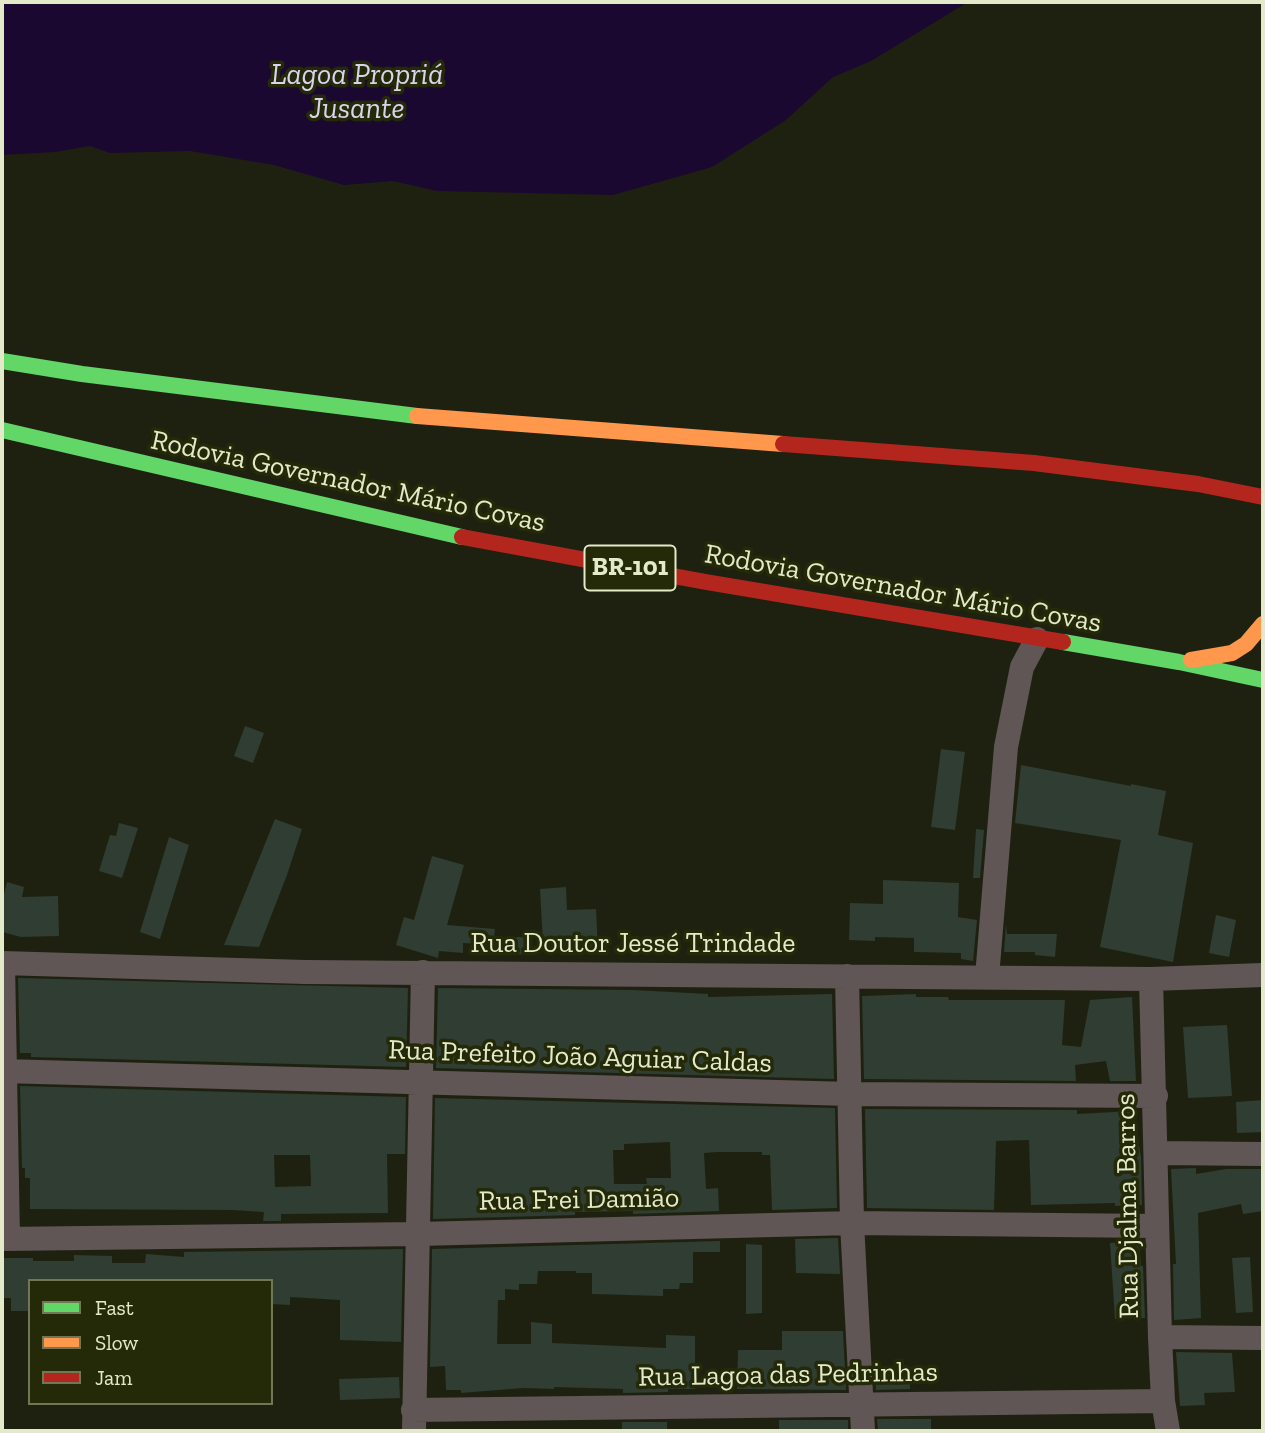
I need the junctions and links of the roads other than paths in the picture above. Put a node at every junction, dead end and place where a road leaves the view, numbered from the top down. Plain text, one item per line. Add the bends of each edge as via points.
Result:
1 (2, 361) edge
2 (2, 430) edge
3 (1198, 484) junction
4 (1263, 497) edge
5 (1243, 508) dead end
6 (1263, 624) edge
7 (1037, 639) junction
8 (1179, 662) junction
9 (1263, 680) edge
10 (2, 962) edge
11 (423, 972) junction
12 (1263, 975) edge
13 (847, 976) junction
14 (987, 977) junction
15 (1151, 979) junction
16 (4, 1071) edge
17 (421, 1082) junction
18 (851, 1094) junction
19 (1156, 1096) junction
20 (1157, 1153) junction
21 (1263, 1154) edge
22 (852, 1223) junction
23 (1157, 1226) junction
24 (418, 1234) junction
25 (5, 1239) edge
26 (1160, 1337) junction
27 (1263, 1338) edge
28 (1163, 1401) junction
29 (862, 1404) junction
30 (414, 1421) edge
31 (863, 1431) edge
32 (1168, 1431) edge

1 - 3 highway, Rodovia Governador Mário Covas via 433,418 1034,463
2 - 7 highway, Rodovia Governador Mário Covas / BR-101 via 464,538
3 - 4 highway, Rodovia Governador Mário Covas
3 - 5 highway
6 - 8 highway via 1232,653
7 - 8 highway, Rodovia Governador Mário Covas / BR-101
7 - 14 street via 1022,667 1006,747
8 - 9 highway, Rodovia Governador Mário Covas / BR-101
10 - 11 street, Rua Doutor Jessé Trindade
10 - 16 street
11 - 13 street, Rua Doutor Jessé Trindade
11 - 17 street
12 - 15 street, Rua Doutor Jessé Trindade
13 - 14 street, Rua Doutor Jessé Trindade
13 - 18 street
14 - 15 street, Rua Doutor Jessé Trindade
15 - 19 street, Rua Djalma Barros
16 - 17 street, Rua Prefeito João Aguiar Caldas
16 - 25 street
17 - 18 street, Rua Prefeito João Aguiar Caldas
17 - 24 street
18 - 19 street, Rua Prefeito João Aguiar Caldas
18 - 22 street
19 - 20 street, Rua Djalma Barros
20 - 21 street
20 - 23 street, Rua Djalma Barros
22 - 23 street, Rua Frei Damião
22 - 24 street, Rua Frei Damião
22 - 29 street
23 - 26 street, Rua Djalma Barros
24 - 25 street, Rua Frei Damião
24 - 30 street
26 - 27 street
26 - 28 street, Rua Djalma Barros
28 - 29 street, Rua Lagoa das Pedrinhas
28 - 32 street, Rua Djalma Barros
29 - 30 street, Rua Lagoa das Pedrinhas
29 - 31 street

